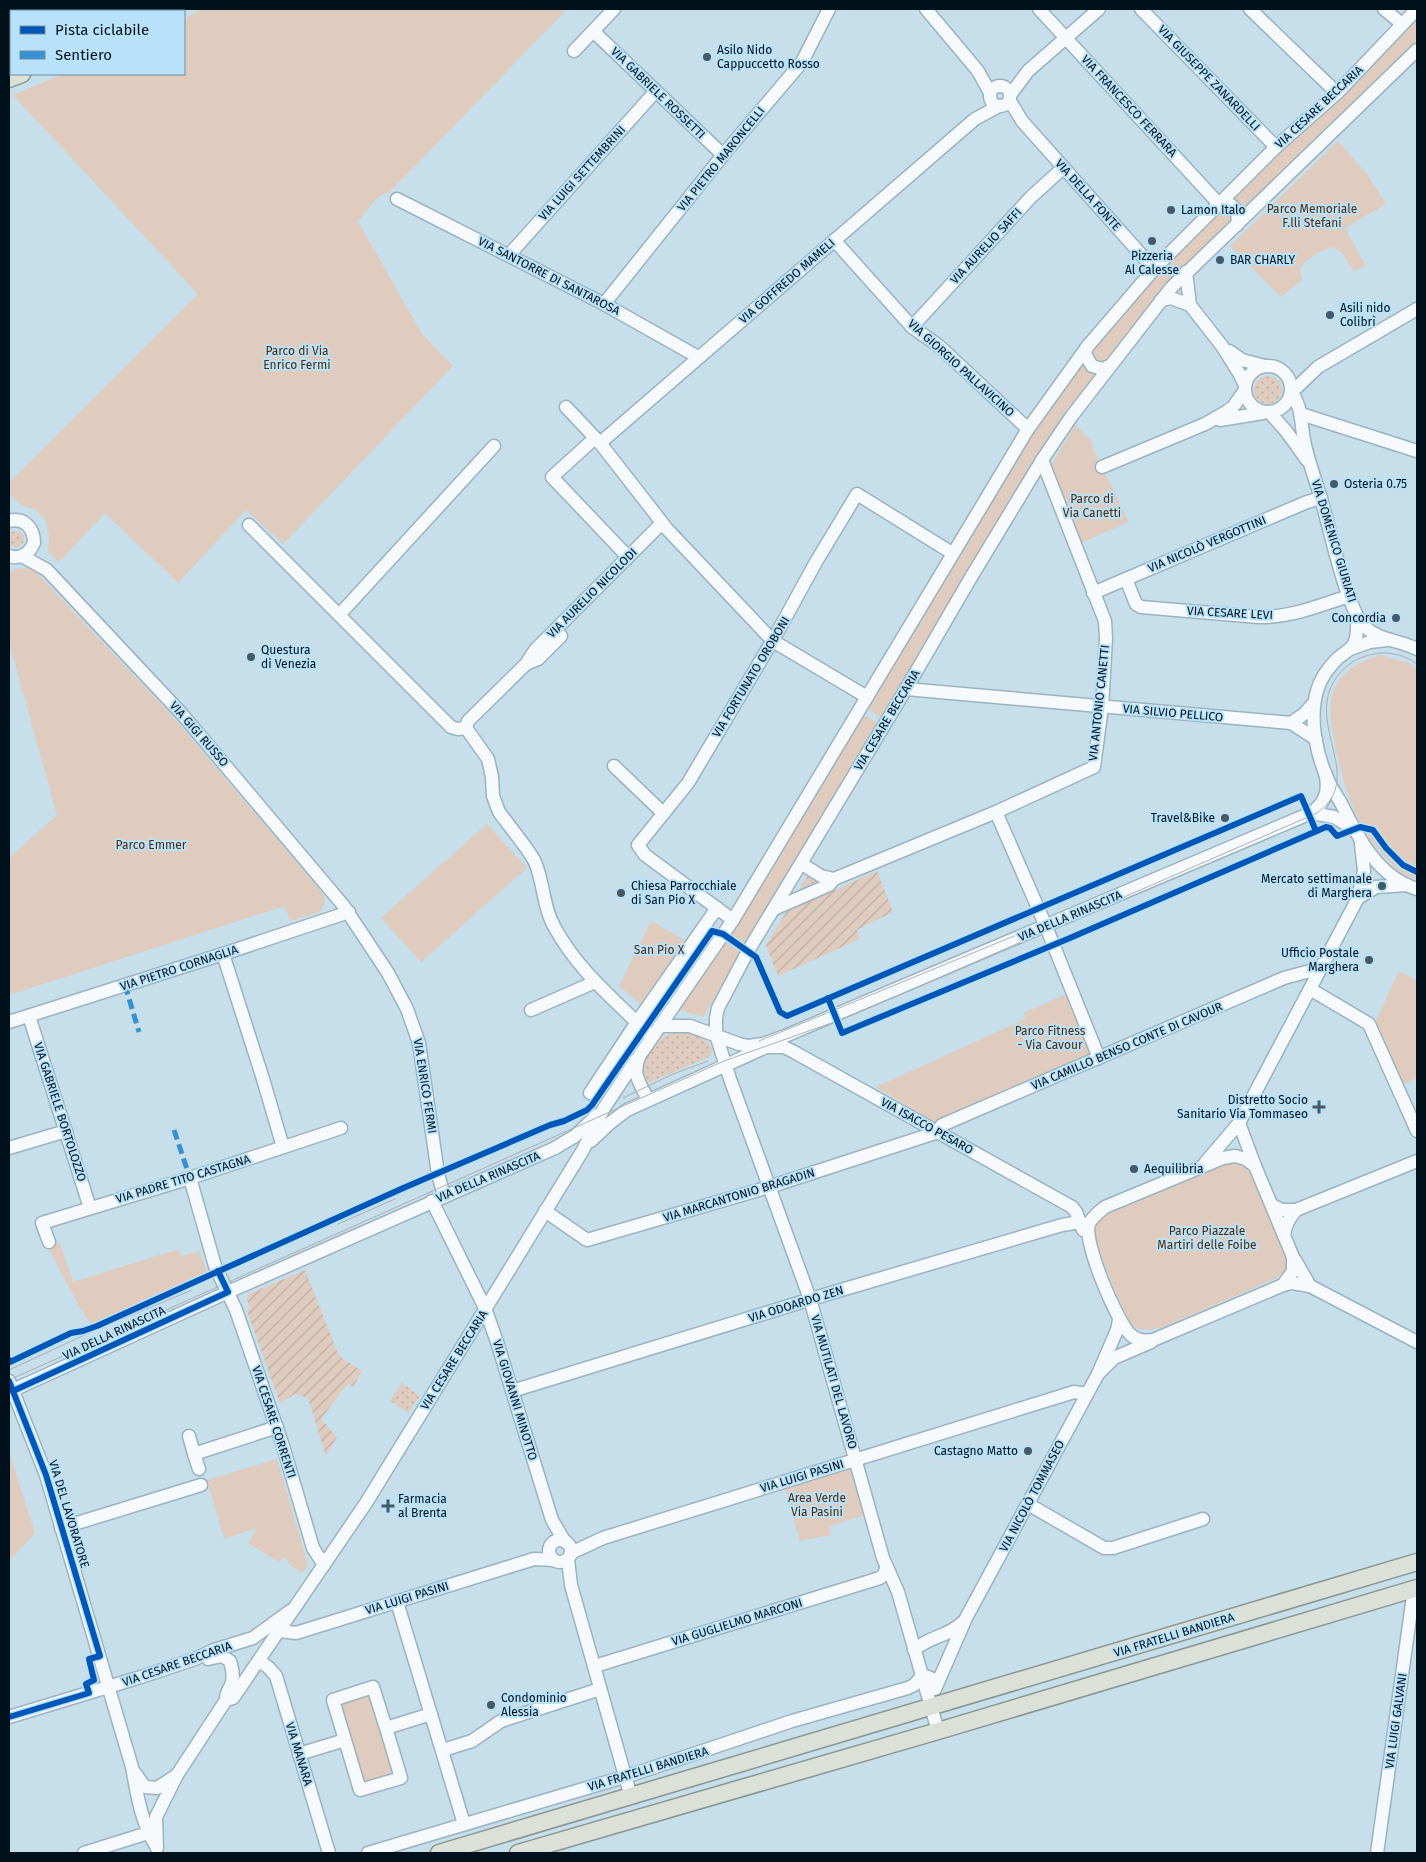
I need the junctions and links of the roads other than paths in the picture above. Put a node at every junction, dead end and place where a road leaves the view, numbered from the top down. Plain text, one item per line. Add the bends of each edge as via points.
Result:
1 (614, 9) edge
2 (829, 9) edge
3 (926, 9) edge
4 (1039, 9) edge
5 (1099, 9) edge
6 (1141, 9) edge
7 (1250, 9) edge
8 (1384, 9) edge
9 (1417, 9) edge
10 (1402, 24) junction
11 (593, 31) junction
12 (1066, 37) junction
13 (1417, 50) edge
14 (574, 51) dead end
15 (655, 92) junction
16 (1336, 93) junction
17 (1000, 96) junction
18 (1276, 147) junction
19 (723, 155) junction
20 (1063, 168) junction
21 (397, 199) dead end
22 (1219, 204) junction
23 (1237, 225) junction
24 (834, 240) junction
25 (509, 255) junction
26 (1154, 269) junction
27 (1186, 272) junction
28 (1161, 300) junction
29 (604, 304) junction
30 (1190, 305) junction
31 (1416, 313) edge
32 (912, 327) junction
33 (1222, 346) junction
34 (1087, 347) junction
35 (698, 358) junction
36 (1109, 366) junction
37 (1265, 366) junction
38 (1318, 367) junction
39 (1283, 371) junction
40 (1245, 387) junction
41 (1292, 392) junction
42 (566, 407) dead end
43 (1267, 413) junction
44 (1301, 414) junction
45 (1205, 424) junction
46 (1028, 429) junction
47 (597, 441) junction
48 (494, 446) dead end
49 (1417, 451) edge
50 (1042, 460) junction
51 (1310, 464) junction
52 (1102, 468) dead end
53 (1321, 498) junction
54 (12, 518) edge
55 (249, 525) dead end
56 (664, 526) junction
57 (34, 543) junction
58 (952, 553) junction
59 (628, 557) junction
60 (13, 558) edge
61 (47, 570) junction
62 (1126, 578) junction
63 (1093, 593) junction
64 (1349, 596) junction
65 (340, 614) junction
66 (1357, 618) junction
67 (1390, 640) junction
68 (773, 641) junction
69 (1416, 647) edge
70 (1350, 649) junction
71 (526, 664) junction
72 (906, 689) junction
73 (866, 698) junction
74 (1314, 704) junction
75 (1102, 707) junction
76 (1291, 723) junction
77 (466, 728) junction
78 (1316, 739) junction
79 (614, 766) dead end
80 (1325, 772) junction
81 (996, 812) junction
82 (664, 813) junction
83 (1311, 813) junction
84 (1357, 834) junction
85 (802, 864) junction
86 (834, 879) junction
87 (1412, 887) edge
88 (1358, 898) junction
89 (346, 908) junction
90 (717, 908) junction
91 (776, 908) junction
92 (733, 920) junction
93 (1046, 926) junction
94 (223, 954) junction
95 (1321, 968) junction
96 (595, 982) junction
97 (1310, 989) junction
98 (531, 1010) dead end
99 (29, 1016) junction
100 (9, 1022) edge
101 (637, 1022) junction
102 (660, 1026) junction
103 (716, 1035) junction
104 (652, 1036) junction
105 (786, 1036) junction
106 (764, 1048) junction
107 (640, 1054) junction
108 (1099, 1058) junction
109 (726, 1066) junction
110 (590, 1093) dead end
111 (648, 1100) junction
112 (604, 1108) junction
113 (1239, 1123) junction
114 (341, 1128) dead end
115 (66, 1131) junction
116 (938, 1132) junction
117 (1417, 1132) edge
118 (283, 1147) junction
119 (9, 1148) edge
120 (583, 1150) junction
121 (1417, 1161) edge
122 (1255, 1166) junction
123 (1202, 1167) junction
124 (190, 1178) junction
125 (769, 1186) junction
126 (438, 1199) junction
127 (1272, 1205) junction
128 (90, 1208) junction
129 (1296, 1210) junction
130 (545, 1211) junction
131 (1080, 1222) junction
132 (1284, 1236) junction
133 (48, 1242) dead end
134 (1090, 1248) junction
135 (1293, 1257) junction
136 (1283, 1285) junction
137 (1310, 1286) junction
138 (228, 1292) junction
139 (810, 1299) junction
140 (485, 1308) junction
141 (1119, 1320) junction
142 (1154, 1340) junction
143 (1417, 1342) edge
144 (1098, 1374) junction
145 (10, 1388) edge
146 (512, 1391) junction
147 (1087, 1394) junction
148 (277, 1427) junction
149 (189, 1436) dead end
150 (194, 1454) junction
151 (856, 1460) junction
152 (199, 1469) dead end
153 (202, 1485) dead end
154 (1028, 1504) junction
155 (1203, 1519) dead end
156 (62, 1528) junction
157 (561, 1552) junction
158 (1417, 1562) edge
159 (324, 1565) junction
160 (886, 1566) junction
161 (880, 1578) junction
162 (896, 1587) junction
163 (1416, 1588) edge
164 (397, 1602) junction
165 (296, 1607) junction
166 (280, 1631) junction
167 (952, 1638) junction
168 (914, 1650) junction
169 (195, 1660) junction
170 (259, 1661) junction
171 (595, 1666) junction
172 (922, 1675) junction
173 (136, 1679) junction
174 (938, 1681) junction
175 (108, 1687) junction
176 (600, 1689) junction
177 (93, 1692) junction
178 (226, 1700) junction
179 (931, 1704) junction
180 (115, 1708) junction
181 (431, 1714) junction
182 (9, 1717) edge
183 (386, 1728) junction
184 (938, 1731) junction
185 (345, 1740) junction
186 (442, 1750) junction
187 (299, 1754) junction
188 (132, 1767) junction
189 (177, 1775) junction
190 (626, 1776) junction
191 (631, 1797) junction
192 (464, 1824) junction
193 (148, 1833) junction
194 (158, 1851) edge
195 (84, 1853) edge
196 (329, 1853) edge
197 (368, 1853) edge
198 (439, 1853) edge
199 (518, 1853) edge
200 (1377, 1853) edge

1 - 11 street
2 - 19 street, VIA PIETRO MARONCELLI via 802,62
3 - 17 street, VIA DELLA FONTE
4 - 12 street, VIA FRANCESCO FERRARA
5 - 12 street, VIA GOFFREDO MAMELI
6 - 18 street, VIA GIUSEPPE ZANARDELLI
7 - 16 street
8 - 10 street
9 - 10 street, VIA CESARE BECCARIA
10 - 16 street, VIA CESARE BECCARIA
11 - 14 street
11 - 15 street, VIA GABRIELE ROSSETTI
12 - 17 street, VIA GOFFREDO MAMELI
12 - 22 street, VIA FRANCESCO FERRARA
13 - 23 street, VIA CESARE BECCARIA
15 - 19 street, VIA GABRIELE ROSSETTI
15 - 25 street, VIA LUIGI SETTEMBRINI
16 - 18 street, VIA CESARE BECCARIA
17 - 20 street, VIA DELLA FONTE
17 - 24 street, VIA GOFFREDO MAMELI
18 - 22 street, VIA CESARE BECCARIA
19 - 29 street, VIA PIETRO MARONCELLI
20 - 26 street, VIA DELLA FONTE
20 - 32 street, VIA AURELIO SAFFI via 1031,196
21 - 25 street, VIA SANTORRE DI SANTAROSA
22 - 23 street via 1227,203 1234,208 1238,215
22 - 26 street, VIA CESARE BECCARIA
23 - 27 street, VIA CESARE BECCARIA
24 - 32 street, VIA GIORGIO PALLAVICINO
24 - 35 street, VIA GOFFREDO MAMELI
25 - 29 street, VIA SANTORRE DI SANTAROSA
26 - 34 street, VIA CESARE BECCARIA
27 - 28 street, VIA CESARE BECCARIA
27 - 30 street
28 - 30 street via 1174,299
28 - 36 street, VIA CESARE BECCARIA
29 - 35 street, VIA SANTORRE DI SANTAROSA
30 - 33 street
31 - 38 street
32 - 46 street, VIA GIORGIO PALLAVICINO via 939,346
33 - 37 street via 1242,360
33 - 40 street
34 - 36 street via 1085,354 1092,366 1102,369
34 - 46 street, VIA CESARE BECCARIA
35 - 47 street, VIA GOFFREDO MAMELI
36 - 50 street, VIA CESARE BECCARIA
37 - 39 street
37 - 40 street via 1252,372
38 - 39 street
38 - 41 street
39 - 41 street
40 - 43 street via 1252,407
40 - 45 street via 1230,410
41 - 43 street via 1285,406
41 - 44 street
42 - 47 street
43 - 45 street via 1228,417
43 - 51 street via 1286,431
44 - 49 street
44 - 51 street
45 - 52 street
46 - 58 street, VIA CESARE BECCARIA
47 - 56 street
47 - 59 street, VIA GOFFREDO MAMELI via 552,477
48 - 65 street
50 - 63 street, VIA ANTONIO CANETTI
50 - 72 street, VIA CESARE BECCARIA
51 - 53 street, VIA DOMENICO GIURIATI
53 - 62 street, VIA NICOLÒ VERGOTTINI
53 - 64 street, VIA DOMENICO GIURIATI
54 - 57 street, VIA GIGI RUSSO via 29,526
55 - 65 street
56 - 59 street, VIA AURELIO NICOLODI
56 - 68 street
56 - 71 street, VIA AURELIO NICOLODI via 538,659
57 - 60 street via 27,553
57 - 61 street, VIA GIGI RUSSO
58 - 68 street, VIA FORTUNATO OROBONI via 856,494
58 - 73 street, VIA CESARE BECCARIA
59 - 71 street, VIA AURELIO NICOLODI via 534,650
60 - 61 street, VIA GIGI RUSSO
61 - 89 street, VIA GIGI RUSSO via 181,713
62 - 63 street, VIA NICOLÒ VERGOTTINI
62 - 64 street, VIA CESARE LEVI via 1136,604 1141,607 1249,616 1290,614
63 - 75 street, VIA ANTONIO CANETTI via 1107,630
64 - 66 street, VIA DOMENICO GIURIATI
65 - 77 street via 450,727
66 - 67 street via 1375,635
66 - 70 street via 1356,636
67 - 69 street
67 - 70 street
68 - 73 street
68 - 82 street, VIA FORTUNATO OROBONI via 688,783
70 - 74 street via 1325,674
71 - 77 street, VIA AURELIO NICOLODI via 468,721
72 - 75 street, VIA SILVIO PELLICO
72 - 85 street, VIA CESARE BECCARIA
73 - 92 street, VIA CESARE BECCARIA
74 - 76 street
74 - 78 street
75 - 76 street, VIA SILVIO PELLICO
75 - 81 street, VIA ANTONIO CANETTI via 1094,766
76 - 78 street
77 - 96 street via 488,759 492,796 499,812 535,862 551,922 571,954
78 - 80 street
79 - 82 street
80 - 83 street, VIA DELLA RINASCITA via 1326,794 1321,805
80 - 84 street
81 - 86 street, VIA ANTONIO CANETTI
81 - 93 street
82 - 90 street, VIA FORTUNATO OROBONI via 638,845 645,855
83 - 84 street via 1334,817
83 - 93 street, VIA DELLA RINASCITA
84 - 87 street via 1382,867
84 - 88 street via 1364,871
85 - 86 street
85 - 91 street, VIA CESARE BECCARIA
86 - 91 street, VIA ANTONIO CANETTI via 829,885
87 - 88 street via 1376,887
88 - 95 street
89 - 94 street, VIA PIETRO CORNAGLIA
89 - 126 street, VIA ENRICO FERMI via 388,973 416,1031 438,1174
90 - 92 street, VIA FORTUNATO OROBONI
90 - 101 street
91 - 103 street, VIA CESARE BECCARIA via 722,998 716,1014
92 - 102 street, VIA CESARE BECCARIA
93 - 105 street, VIA DELLA RINASCITA
93 - 108 street
94 - 99 street, VIA PIETRO CORNAGLIA
94 - 118 street
95 - 97 street
95 - 108 street, VIA CAMILLO BENSO CONTE DI CAVOUR via 1284,978
96 - 98 street
96 - 101 street
97 - 113 street
97 - 117 street via 1369,1024
99 - 100 street, VIA PIETRO CORNAGLIA
99 - 115 street, VIA GABRIELE BORTOLOZZO
101 - 104 street
101 - 110 street
102 - 103 street via 690,1026
102 - 104 street, VIA CESARE BECCARIA
103 - 105 street via 748,1046
103 - 109 street, VIA MUTILATI DEL LAVORO
104 - 107 street, VIA CESARE BECCARIA
105 - 106 street
106 - 109 street
106 - 116 street, VIA ISACCO PESARO via 778,1046 788,1049
107 - 111 street, VIA CESARE BECCARIA via 636,1074
107 - 112 street
108 - 116 street, VIA CAMILLO BENSO CONTE DI CAVOUR via 942,1125
109 - 111 street
109 - 125 street, VIA MUTILATI DEL LAVORO
111 - 120 street via 618,1116
112 - 120 street, VIA CESARE BECCARIA
112 - 126 street, VIA DELLA RINASCITA via 562,1145
113 - 122 street
113 - 123 street
114 - 118 street, VIA PADRE TITO CASTAGNA
115 - 119 street
115 - 128 street, VIA GABRIELE BORTOLOZZO
116 - 125 street, VIA MARCANTONIO BRAGADIN
116 - 131 street, VIA ISACCO PESARO via 1072,1207
118 - 124 street, VIA PADRE TITO CASTAGNA
120 - 130 street, VIA CESARE BECCARIA
121 - 129 street
122 - 123 street via 1235,1156
122 - 127 street
123 - 134 street via 1105,1208 1089,1225
124 - 128 street, VIA PADRE TITO CASTAGNA
124 - 138 street, VIA CESARE CORRENTI via 205,1233
125 - 130 street, VIA MARCANTONIO BRAGADIN via 587,1240
125 - 139 street, VIA MUTILATI DEL LAVORO
126 - 138 street, VIA DELLA RINASCITA
126 - 140 street, VIA GIOVANNI MINOTTO
127 - 129 street via 1282,1210
127 - 132 street
128 - 133 street, VIA PADRE TITO CASTAGNA via 42,1223
129 - 132 street via 1288,1220
130 - 140 street, VIA CESARE BECCARIA
131 - 134 street, VIA ISACCO PESARO
131 - 139 street, VIA ODOARDO ZEN via 1053,1227
132 - 135 street
134 - 141 street, VIA ISACCO PESARO
135 - 136 street via 1293,1271
135 - 137 street
136 - 137 street
136 - 142 street
137 - 143 street
138 - 145 street, VIA DELLA RINASCITA
138 - 148 street, VIA CESARE CORRENTI
139 - 146 street, VIA ODOARDO ZEN
139 - 151 street, VIA MUTILATI DEL LAVORO
140 - 146 street, VIA GIOVANNI MINOTTO
140 - 159 street, VIA CESARE BECCARIA via 366,1503
141 - 142 street via 1130,1334 1141,1341
141 - 144 street
142 - 144 street via 1114,1358
144 - 147 street, VIA NICOLÒ TOMMASEO
145 - 156 street, VIA DEL LAVORATORE via 46,1475
146 - 157 street, VIA GIOVANNI MINOTTO
147 - 151 street, VIA LUIGI PASINI via 1074,1392
147 - 154 street, VIA NICOLÒ TOMMASEO
148 - 150 street
148 - 159 street, VIA CESARE CORRENTI via 313,1548
149 - 150 street
150 - 152 street
151 - 157 street, VIA LUIGI PASINI
151 - 160 street, VIA MUTILATI DEL LAVORO
153 - 156 street
154 - 155 street via 1104,1548 1113,1548
154 - 167 street, VIA NICOLÒ TOMMASEO
156 - 175 street, VIA DEL LAVORATORE
157 - 164 street, VIA LUIGI PASINI
157 - 171 street, VIA GIOVANNI MINOTTO
158 - 179 main road, VIA FRATELLI BANDIERA
159 - 165 street, VIA CESARE BECCARIA
160 - 161 street
160 - 162 street, VIA MUTILATI DEL LAVORO
161 - 162 street
161 - 171 street, VIA GUGLIELMO MARCONI
162 - 168 street, VIA MUTILATI DEL LAVORO
163 - 184 main road, VIA FRATELLI BANDIERA
163 - 200 street, VIA LUIGI GALVANI
164 - 166 street, VIA LUIGI PASINI via 296,1633
164 - 181 street
165 - 166 street, VIA CESARE BECCARIA
165 - 169 street, VIA CESARE BECCARIA via 253,1638 214,1650
166 - 170 street, VIA CESARE BECCARIA
167 - 168 street, VIA NICOLÒ TOMMASEO via 923,1642
167 - 174 street, VIA NICOLÒ TOMMASEO
168 - 172 street, VIA MUTILATI DEL LAVORO
169 - 173 street, VIA CESARE BECCARIA
169 - 178 street via 222,1656 230,1661 232,1682 226,1692
170 - 178 street, VIA CESARE BECCARIA via 233,1698
170 - 187 street, VIA MANARA via 276,1676
171 - 176 street
172 - 174 street
172 - 179 street, VIA MUTILATI DEL LAVORO
172 - 190 street, VIA FRATELLI BANDIERA via 908,1688 792,1721
173 - 175 street, VIA CESARE BECCARIA
173 - 180 street via 123,1689
174 - 179 street, VIA NICOLÒ TOMMASEO
175 - 177 street
175 - 180 street, VIA DEL LAVORATORE
176 - 186 street via 501,1721 472,1741
176 - 190 street
177 - 180 street via 103,1696
177 - 182 street
178 - 189 street, VIA CESARE BECCARIA
179 - 184 street
179 - 191 main road, VIA FRATELLI BANDIERA
180 - 188 street, VIA DEL LAVORATORE
181 - 183 street
181 - 186 street
183 - 185 street via 373,1687 333,1700
183 - 185 street via 401,1778 360,1790
184 - 199 main road, VIA FRATELLI BANDIERA
185 - 187 street
186 - 192 street
187 - 196 street, VIA MANARA
188 - 189 street, VIA CESARE BECCARIA via 145,1787 157,1788
188 - 193 street, VIA DEL LAVORATORE
189 - 194 street, VIA CESARE BECCARIA via 156,1817
190 - 191 street
190 - 192 street, VIA FRATELLI BANDIERA
191 - 198 main road, VIA FRATELLI BANDIERA
192 - 197 street, VIA FRATELLI BANDIERA
193 - 194 street, VIA DEL LAVORATORE
193 - 195 street

